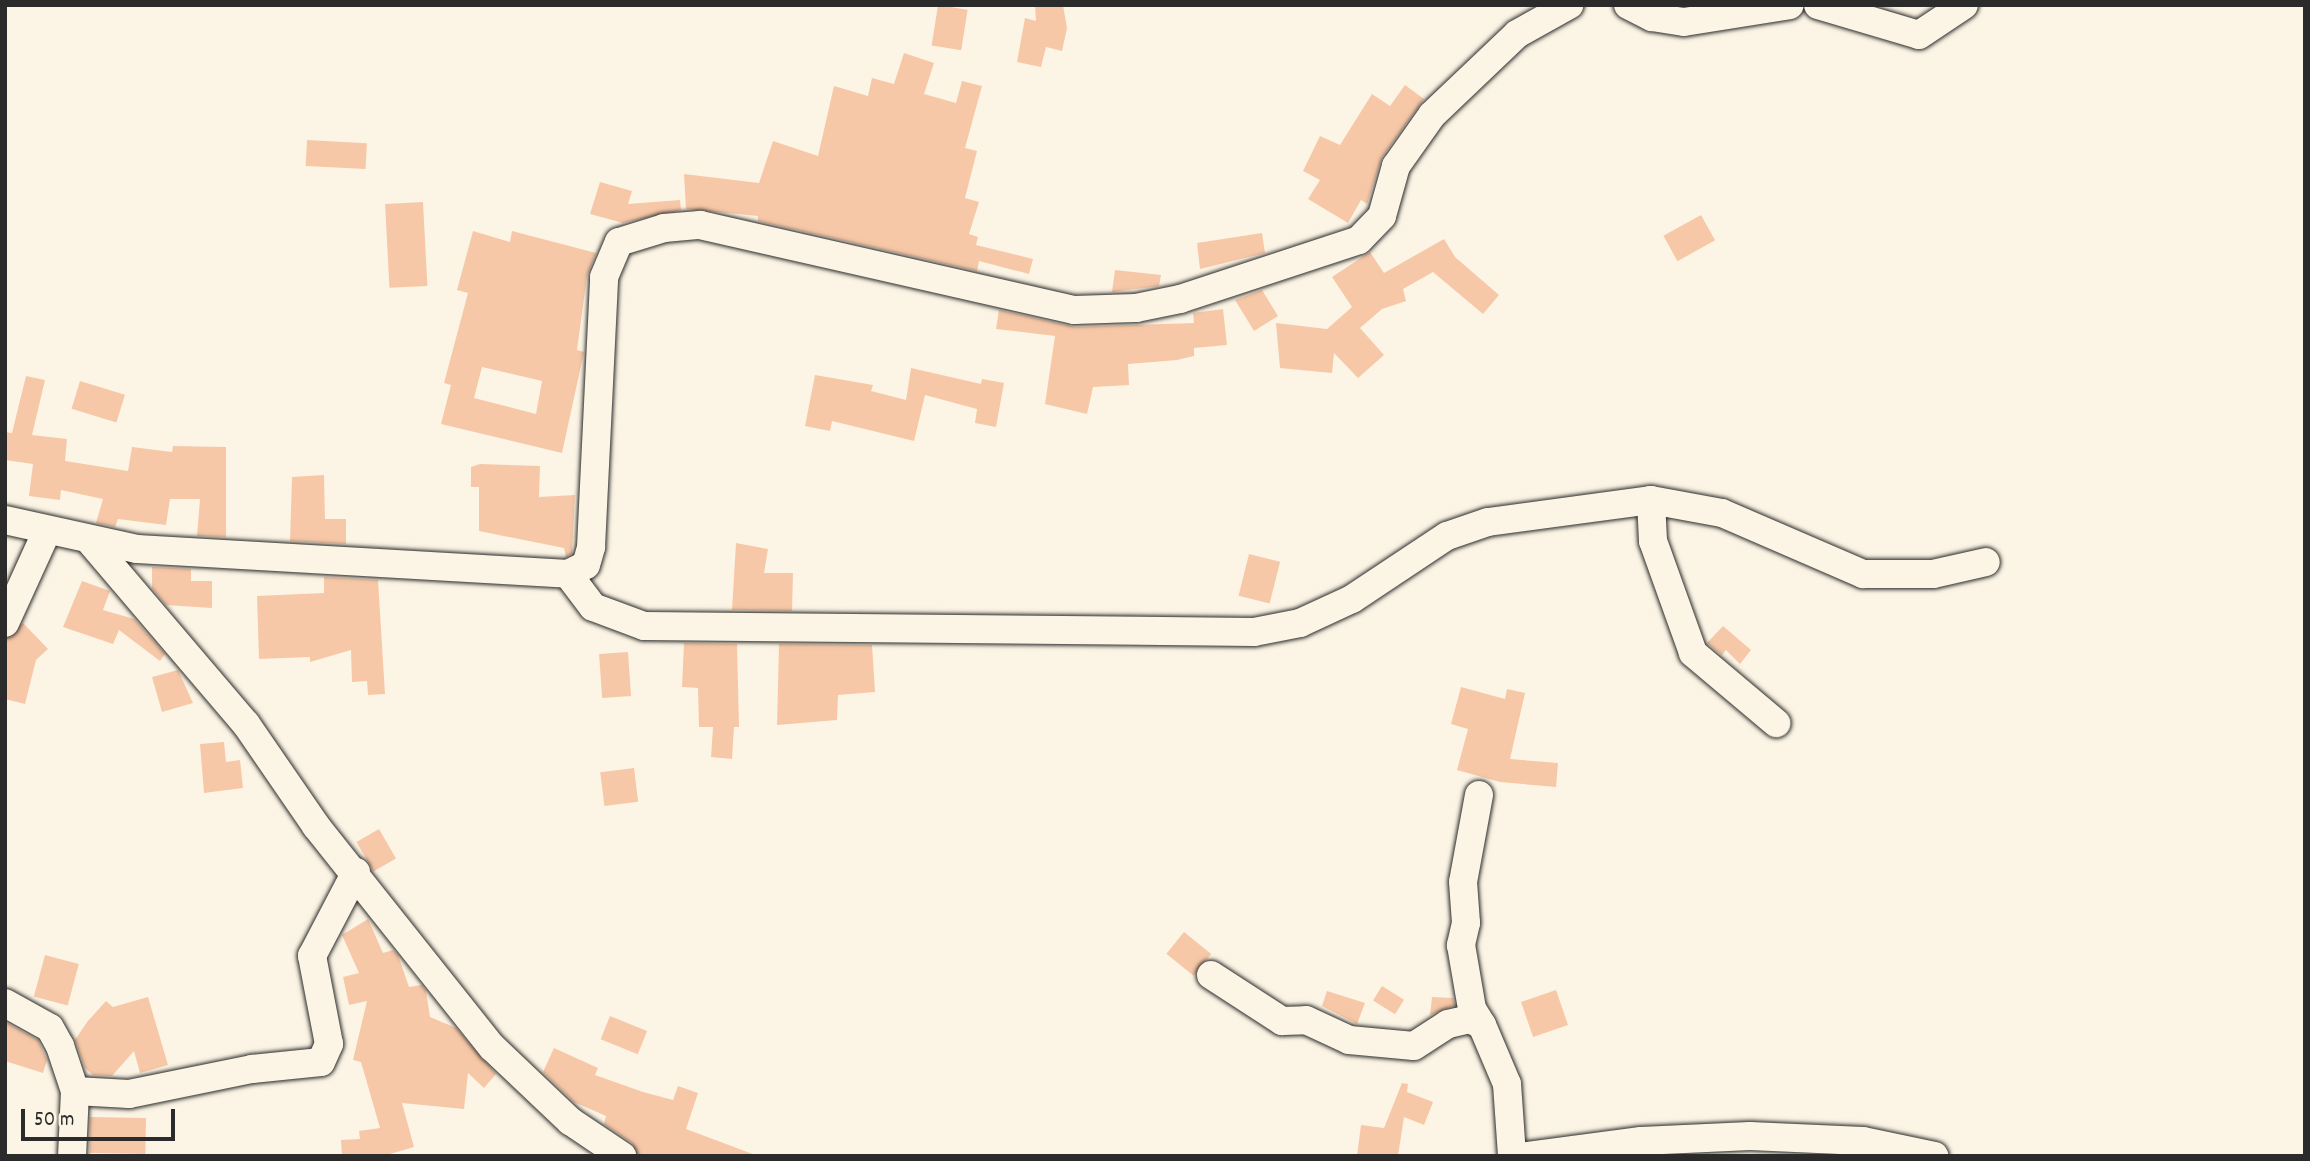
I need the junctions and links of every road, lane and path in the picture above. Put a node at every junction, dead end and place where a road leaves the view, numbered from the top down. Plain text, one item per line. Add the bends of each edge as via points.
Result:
1 (1569, 5) edge
2 (1628, 5) edge
3 (1790, 5) edge
4 (1818, 5) edge
5 (1964, 5) edge
6 (1651, 500) junction
7 (5, 520) edge
8 (47, 531) junction
9 (90, 541) junction
10 (1986, 562) dead end
11 (568, 574) junction
12 (5, 623) edge
13 (1776, 723) dead end
14 (1479, 795) dead end
15 (356, 872) junction
16 (1211, 975) dead end
17 (5, 1003) edge
18 (1482, 1025) junction
19 (75, 1091) junction
20 (72, 1156) edge
21 (622, 1156) edge
22 (1512, 1156) edge
23 (1528, 1156) edge
24 (1934, 1156) edge

1 - 11 street via 1517,34 1432,115 1396,166 1382,216 1359,240 1180,299 1136,308 1074,310 700,225 664,228 619,243 604,277 591,547 586,565
2 - 3 street via 1651,17 1684,22
4 - 5 street via 1882,29 1919,35
6 - 10 street via 1722,513 1863,574 1933,574
6 - 11 street via 1467,529 1420,552 1352,600 1300,623 1254,632 644,626 593,607
6 - 13 street via 1653,541 1693,653
7 - 8 street
8 - 9 street
8 - 12 street
9 - 11 street via 329,564
9 - 15 street via 246,724 316,826
14 - 18 street via 1463,882 1466,923 1461,946 1472,1009
15 - 19 street via 312,956 329,1044 321,1062 252,1069 129,1094
15 - 21 street via 492,1047 570,1121
16 - 18 street via 1282,1021 1306,1020 1349,1040 1414,1046 1448,1024 1470,1019
17 - 19 street via 50,1028
18 - 22 street via 1507,1084
19 - 20 street
23 - 24 street via 1641,1141 1750,1136 1863,1141

